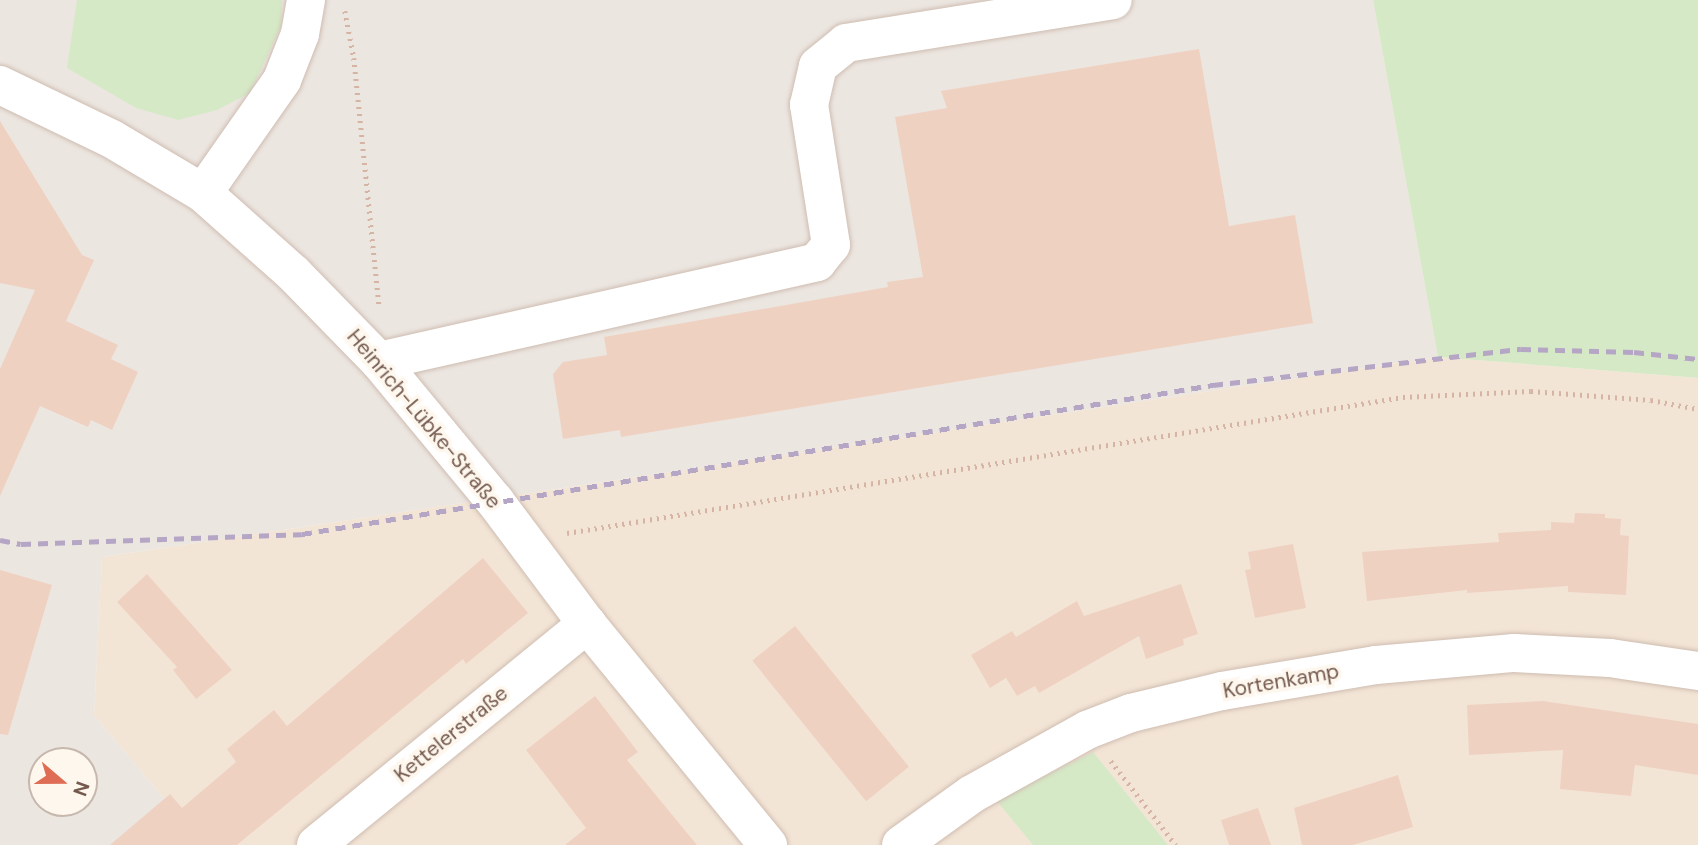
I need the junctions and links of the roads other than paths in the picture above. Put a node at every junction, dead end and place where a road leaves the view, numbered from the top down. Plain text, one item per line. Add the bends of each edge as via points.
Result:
1 (306, 0) edge
2 (1113, 0) edge
3 (0, 85) edge
4 (203, 193) junction
5 (379, 360) junction
6 (587, 624) junction
7 (1698, 671) edge
8 (316, 845) edge
9 (768, 845) edge
10 (901, 845) edge

1 - 4 street via 300,34 282,80
2 - 5 street via 846,43 818,66 808,105 831,245 817,262
3 - 4 street, Heinrich-Lübke-Straße via 112,139
4 - 5 street, Heinrich-Lübke-Straße via 294,274
5 - 6 street, Heinrich-Lübke-Straße
6 - 8 street, Kettelerstraße
6 - 9 street, Heinrich-Lübke-Straße
7 - 10 street, Kortenkamp via 1551,653 1428,659 1235,689 1132,713 1087,730 972,794

